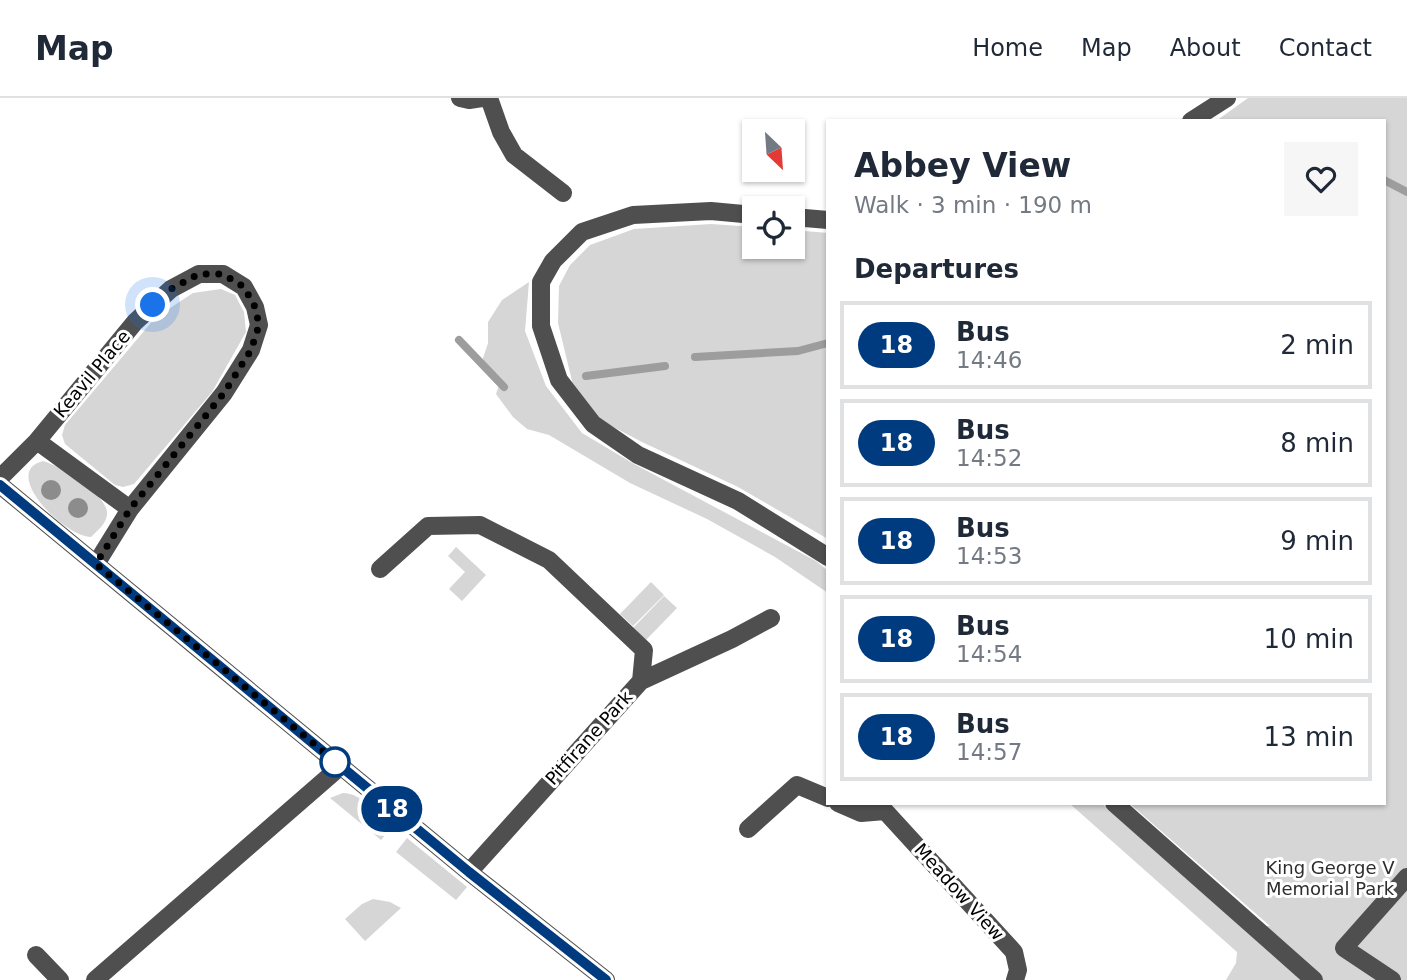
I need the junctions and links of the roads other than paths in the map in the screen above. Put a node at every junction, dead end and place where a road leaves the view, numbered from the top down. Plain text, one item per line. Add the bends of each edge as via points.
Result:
1 (460, 98) edge
2 (482, 98) edge
3 (489, 98) edge
4 (1227, 98) edge
5 (1194, 119) edge
6 (563, 193) dead end
7 (742, 214) edge
8 (805, 219) edge
9 (826, 220) edge
10 (37, 441) junction
11 (0, 478) edge
12 (0, 485) edge
13 (130, 509) junction
14 (826, 556) edge
15 (96, 564) junction
16 (380, 569) dead end
17 (771, 618) dead end
18 (641, 681) junction
19 (341, 766) junction
20 (826, 798) edge
21 (843, 805) edge
22 (1116, 805) edge
23 (748, 829) dead end
24 (469, 872) junction
25 (1407, 877) edge
26 (36, 955) dead end
27 (60, 980) edge
28 (95, 980) edge
29 (606, 980) edge
30 (1015, 980) edge
31 (1314, 980) edge
32 (1392, 980) edge

1 - 2 street
3 - 6 street via 514,155
4 - 5 street
7 - 14 street via 633,215 582,232 553,261 541,282 541,326 559,380 593,424 638,455 738,501
8 - 9 street
10 - 11 street, Keavil Place
10 - 13 street
10 - 13 street, Keavil Place via 135,322 171,289 199,274 223,274 244,287 259,325 251,350 224,393
12 - 15 street
13 - 15 street, Keavil Place
15 - 19 street
16 - 18 street, Pitfirane Park via 428,526 480,525 549,560 644,650
17 - 18 street
18 - 24 street, Pitfirane Park
19 - 24 street
19 - 28 street
20 - 23 street via 797,785
21 - 30 street, Meadow View via 861,813 885,811 1014,952
22 - 31 street
24 - 29 street
25 - 32 street via 1344,948
26 - 27 street

